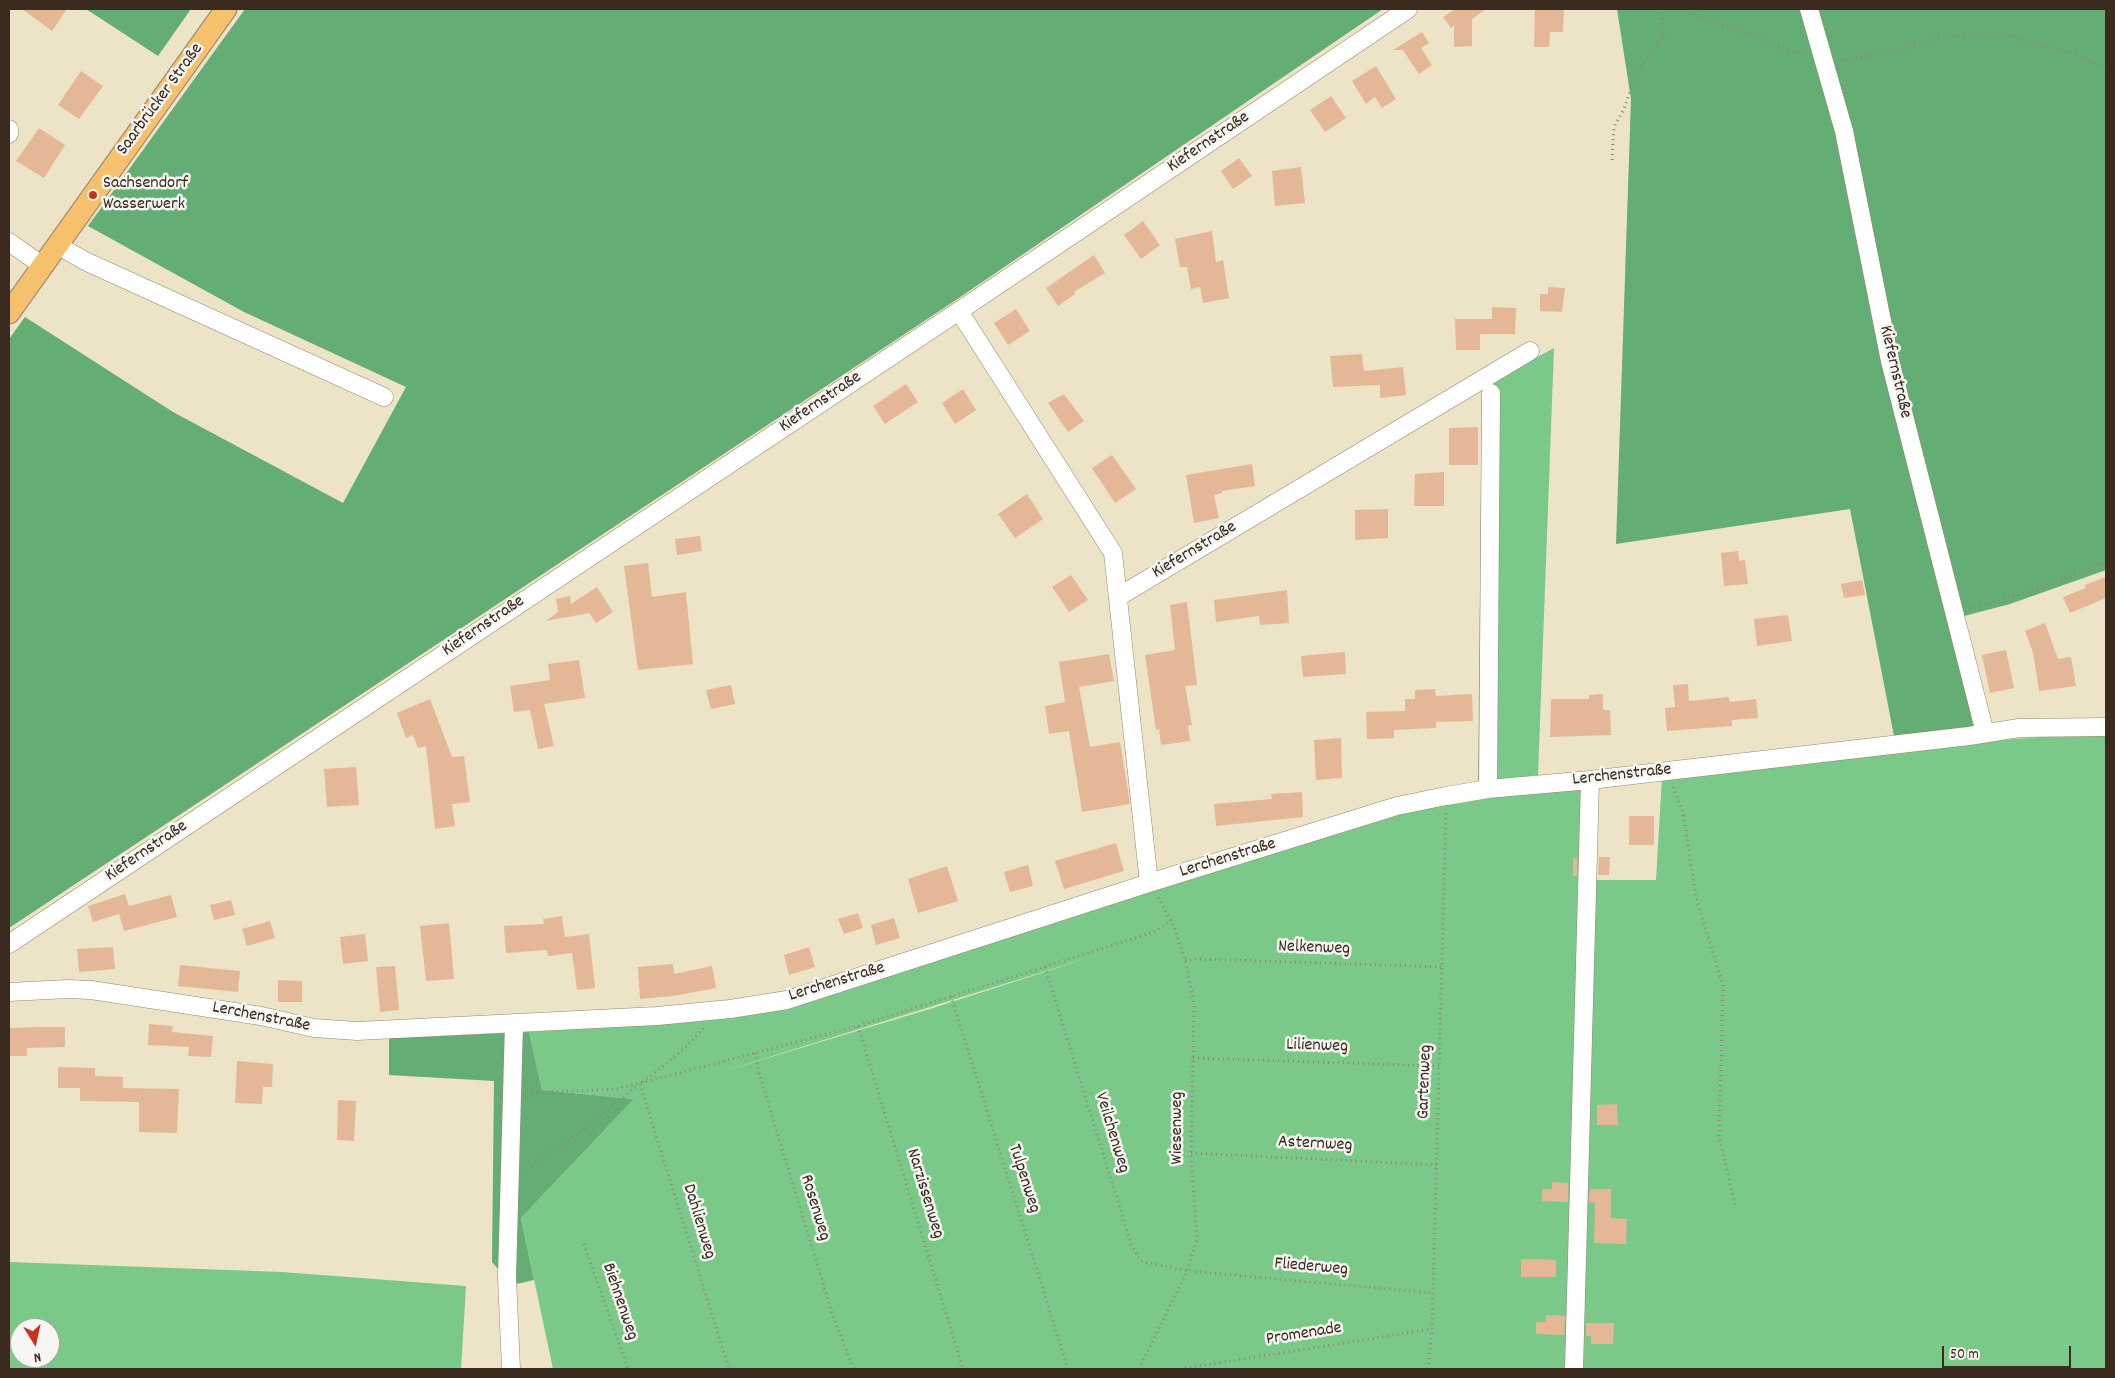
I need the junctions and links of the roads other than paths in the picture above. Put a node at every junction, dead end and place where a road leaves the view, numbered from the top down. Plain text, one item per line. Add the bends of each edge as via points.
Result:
1 (226, 9) edge
2 (1408, 9) edge
3 (1809, 9) edge
4 (9, 129) edge
5 (9, 134) edge
6 (9, 242) edge
7 (57, 245) junction
8 (42, 266) junction
9 (959, 311) junction
10 (9, 313) edge
11 (1530, 351) dead end
12 (1491, 393) dead end
13 (384, 397) dead end
14 (1118, 597) junction
15 (2106, 727) edge
16 (1985, 734) junction
17 (1590, 780) junction
18 (1488, 789) junction
19 (1149, 883) junction
20 (9, 944) edge
21 (9, 992) edge
22 (514, 1023) junction
23 (511, 1369) edge
24 (1574, 1369) edge

1 - 7 main road, Saarbrücker Straße
2 - 9 street, Kiefernstraße
3 - 16 street, Kiefernstraße via 1844,131 1890,360
4 - 5 street
6 - 8 street
7 - 8 main road, Saarbrücker Straße
7 - 13 street via 85,261
8 - 10 main road, Saarbrücker Straße
9 - 14 street via 1113,553
9 - 20 street, Kiefernstraße
11 - 14 street, Kiefernstraße
12 - 18 street
14 - 19 street
15 - 16 street, Lerchenstraße via 2019,728
16 - 17 street, Lerchenstraße
17 - 18 street, Lerchenstraße
17 - 24 street
18 - 19 street, Lerchenstraße via 1397,806
19 - 22 street, Lerchenstraße via 786,1000 657,1016
21 - 22 street, Lerchenstraße via 90,990 261,1016 314,1028 357,1031
22 - 23 street via 507,1277

